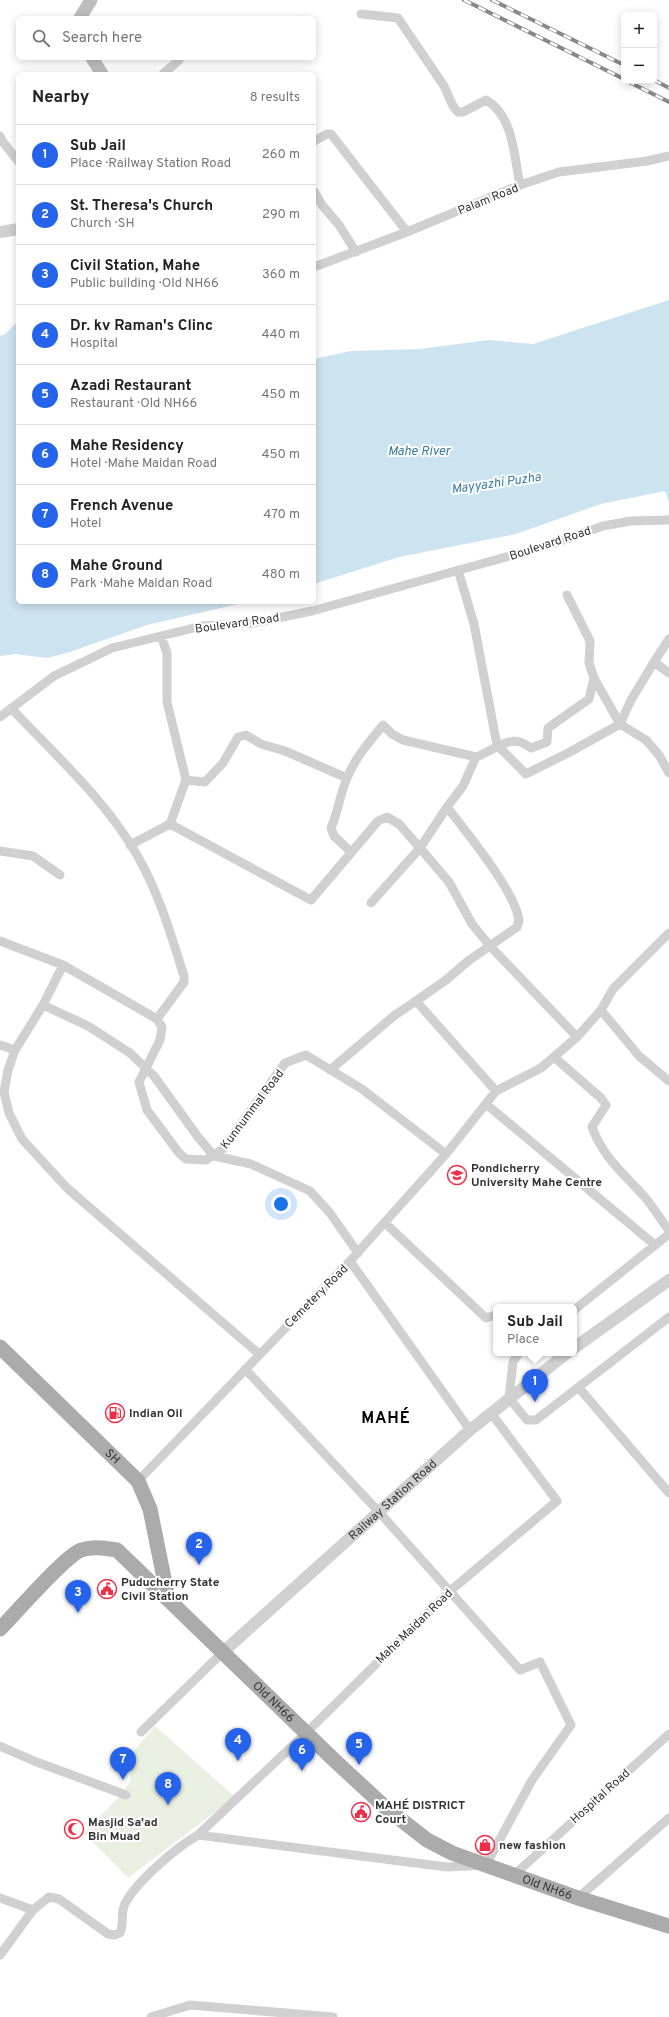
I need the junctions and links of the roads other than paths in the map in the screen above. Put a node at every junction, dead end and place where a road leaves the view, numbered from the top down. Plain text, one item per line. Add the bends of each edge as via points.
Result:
1 (91, 0) edge
2 (360, 14) dead end
3 (81, 16) edge
4 (93, 60) edge
5 (179, 60) dead end
6 (101, 72) edge
7 (165, 72) edge
8 (316, 139) edge
9 (1, 141) edge
10 (669, 156) edge
11 (16, 159) edge
12 (520, 185) junction
13 (316, 195) edge
14 (16, 229) edge
15 (0, 232) edge
16 (407, 232) junction
17 (356, 252) junction
18 (316, 266) edge
19 (669, 520) edge
20 (458, 570) junction
21 (567, 595) dead end
22 (161, 636) junction
23 (669, 638) edge
24 (654, 662) junction
25 (669, 673) edge
26 (594, 678) junction
27 (11, 708) junction
28 (0, 717) edge
29 (620, 724) junction
30 (497, 745) junction
31 (476, 757) junction
32 (669, 773) edge
33 (347, 778) junction
34 (186, 780) junction
35 (447, 807) junction
36 (170, 824) junction
37 (130, 846) junction
38 (420, 848) junction
39 (0, 851) edge
40 (351, 852) junction
41 (60, 875) dead end
42 (371, 903) dead end
43 (669, 933) edge
44 (0, 941) edge
45 (490, 946) junction
46 (63, 964) junction
47 (416, 1002) junction
48 (43, 1004) junction
49 (601, 1010) junction
50 (157, 1019) junction
51 (577, 1037) junction
52 (0, 1045) edge
53 (15, 1050) junction
54 (554, 1057) junction
55 (146, 1068) junction
56 (330, 1070) junction
57 (669, 1082) edge
58 (496, 1091) junction
59 (486, 1104) junction
60 (446, 1154) junction
61 (214, 1156) junction
62 (385, 1223) junction
63 (669, 1227) edge
64 (669, 1234) edge
65 (654, 1246) junction
66 (358, 1253) junction
67 (350, 1261) junction
68 (669, 1280) edge
69 (577, 1308) edge
70 (493, 1317) edge
71 (669, 1317) edge
72 (577, 1346) edge
73 (0, 1347) edge
74 (259, 1354) junction
75 (517, 1356) edge
76 (563, 1356) edge
77 (245, 1368) junction
78 (579, 1388) junction
79 (509, 1398) junction
80 (491, 1413) junction
81 (470, 1430) junction
82 (138, 1481) junction
83 (669, 1493) edge
84 (379, 1512) junction
85 (450, 1591) junction
86 (168, 1598) junction
87 (0, 1629) edge
88 (223, 1652) junction
89 (141, 1732) dead end
90 (306, 1733) junction
91 (669, 1734) edge
92 (0, 1746) edge
93 (126, 1796) dead end
94 (669, 1818) edge
95 (198, 1835) junction
96 (486, 1865) junction
97 (514, 1875) junction
98 (0, 1898) edge
99 (578, 1898) junction
100 (33, 1910) junction
101 (669, 1926) edge
102 (0, 1955) edge
103 (151, 2017) edge
104 (333, 2017) edge

1 - 3 main road
2 - 12 street via 398,18 444,86 450,96 451,105 458,112 486,100 493,104 509,128
4 - 6 main road
5 - 7 street
8 - 16 street via 331,134
9 - 11 street
10 - 12 street, Palam Road via 559,172
12 - 16 street, Palam Road
13 - 17 street via 340,225
14 - 15 street
16 - 17 street, Palam Road
17 - 18 street, Palam Road
19 - 20 street, Boulevard Road via 631,521 603,526 549,545
20 - 22 street, Boulevard Road via 312,611 253,623 202,626
20 - 30 street via 474,624
21 - 26 street via 590,641 589,663
22 - 27 street, Boulevard Road via 112,648 54,676
22 - 34 street via 167,653 167,702
23 - 24 street
24 - 25 street
24 - 29 street
26 - 29 street
26 - 30 street via 590,700 548,728 547,742 531,748 520,742
27 - 28 street, Boulevard Road
27 - 37 street via 102,805
29 - 30 street via 526,774
29 - 32 street via 646,740 659,755
30 - 31 street
31 - 33 street via 403,740 392,734 384,725 354,764
31 - 35 street via 463,786
33 - 34 street via 285,751 261,744 246,735 238,737 223,763 205,782
33 - 40 street via 331,828 334,836
34 - 36 street
35 - 38 street
35 - 45 street via 499,878 514,904 519,921 516,927
36 - 37 street
36 - 40 street via 311,900
37 - 50 street via 159,900 184,976 181,988
38 - 40 street via 399,824 387,817 378,821
38 - 42 street
38 - 45 street via 449,882 459,897 464,912
39 - 41 street via 33,856
43 - 49 street via 613,989
44 - 46 street
45 - 47 street
45 - 51 street
46 - 48 street
46 - 50 street
47 - 56 street via 395,1015
47 - 58 street
48 - 53 street
48 - 55 street via 110,1038
49 - 51 street
49 - 57 street via 639,1056
50 - 55 street, Kunnummal Road via 162,1027 160,1040
51 - 54 street
52 - 53 street
53 - 74 street via 4,1092 9,1113 22,1139 67,1188
54 - 58 street via 541,1068
54 - 63 street via 602,1098 606,1105 592,1127 598,1144 618,1170 644,1196 667,1228
55 - 61 street
55 - 61 street, Kunnummal Road via 139,1082 147,1110 179,1153 192,1160 206,1160
56 - 60 street, Kunnummal Road via 362,1089
56 - 61 street, Kunnummal Road via 306,1055 285,1063 223,1149
58 - 59 street
59 - 60 street
59 - 65 street
60 - 62 street
61 - 66 street via 250,1164 310,1191 330,1213
62 - 66 street
62 - 70 street via 486,1318
64 - 65 street
65 - 69 street
66 - 67 street
67 - 74 street, Cemetery Road
67 - 81 street, Cemetery Road
68 - 72 street
71 - 78 street
73 - 82 main road, SH
74 - 77 street, Cemetery Road
75 - 79 street via 513,1362
76 - 79 street, Railway Station Road
77 - 82 street, Cemetery Road
77 - 84 street
78 - 79 street via 536,1420 527,1420
78 - 83 street
79 - 80 street, Railway Station Road
80 - 81 street, Railway Station Road
80 - 85 street, Mahe Maidan Road via 557,1501
81 - 84 street, Railway Station Road
82 - 86 main road, SH via 150,1509
84 - 85 street
84 - 88 street, Railway Station Road
85 - 90 street, Mahe Maidan Road
85 - 96 street via 520,1670 540,1662 571,1725 532,1780
86 - 87 main road, Old NH66 via 117,1550 97,1547 80,1550
86 - 88 main road, Old NH66
88 - 89 street
88 - 90 main road, Old NH66
90 - 95 street, Mahe Maidan Road
90 - 96 main road, Old NH66 via 386,1808 427,1840 452,1853
91 - 97 street, Hospital Road
92 - 93 street
94 - 99 street
95 - 96 street via 447,1868
95 - 100 street, Mahe Maidan Road via 161,1862 132,1895 124,1906 124,1923 120,1933 108,1934 55,1897 49,1897
96 - 97 main road, Old NH66
97 - 99 main road, Old NH66
98 - 100 street
99 - 101 main road, Old NH66
100 - 102 street, Mahe Maidan Road
103 - 104 street via 190,2005

